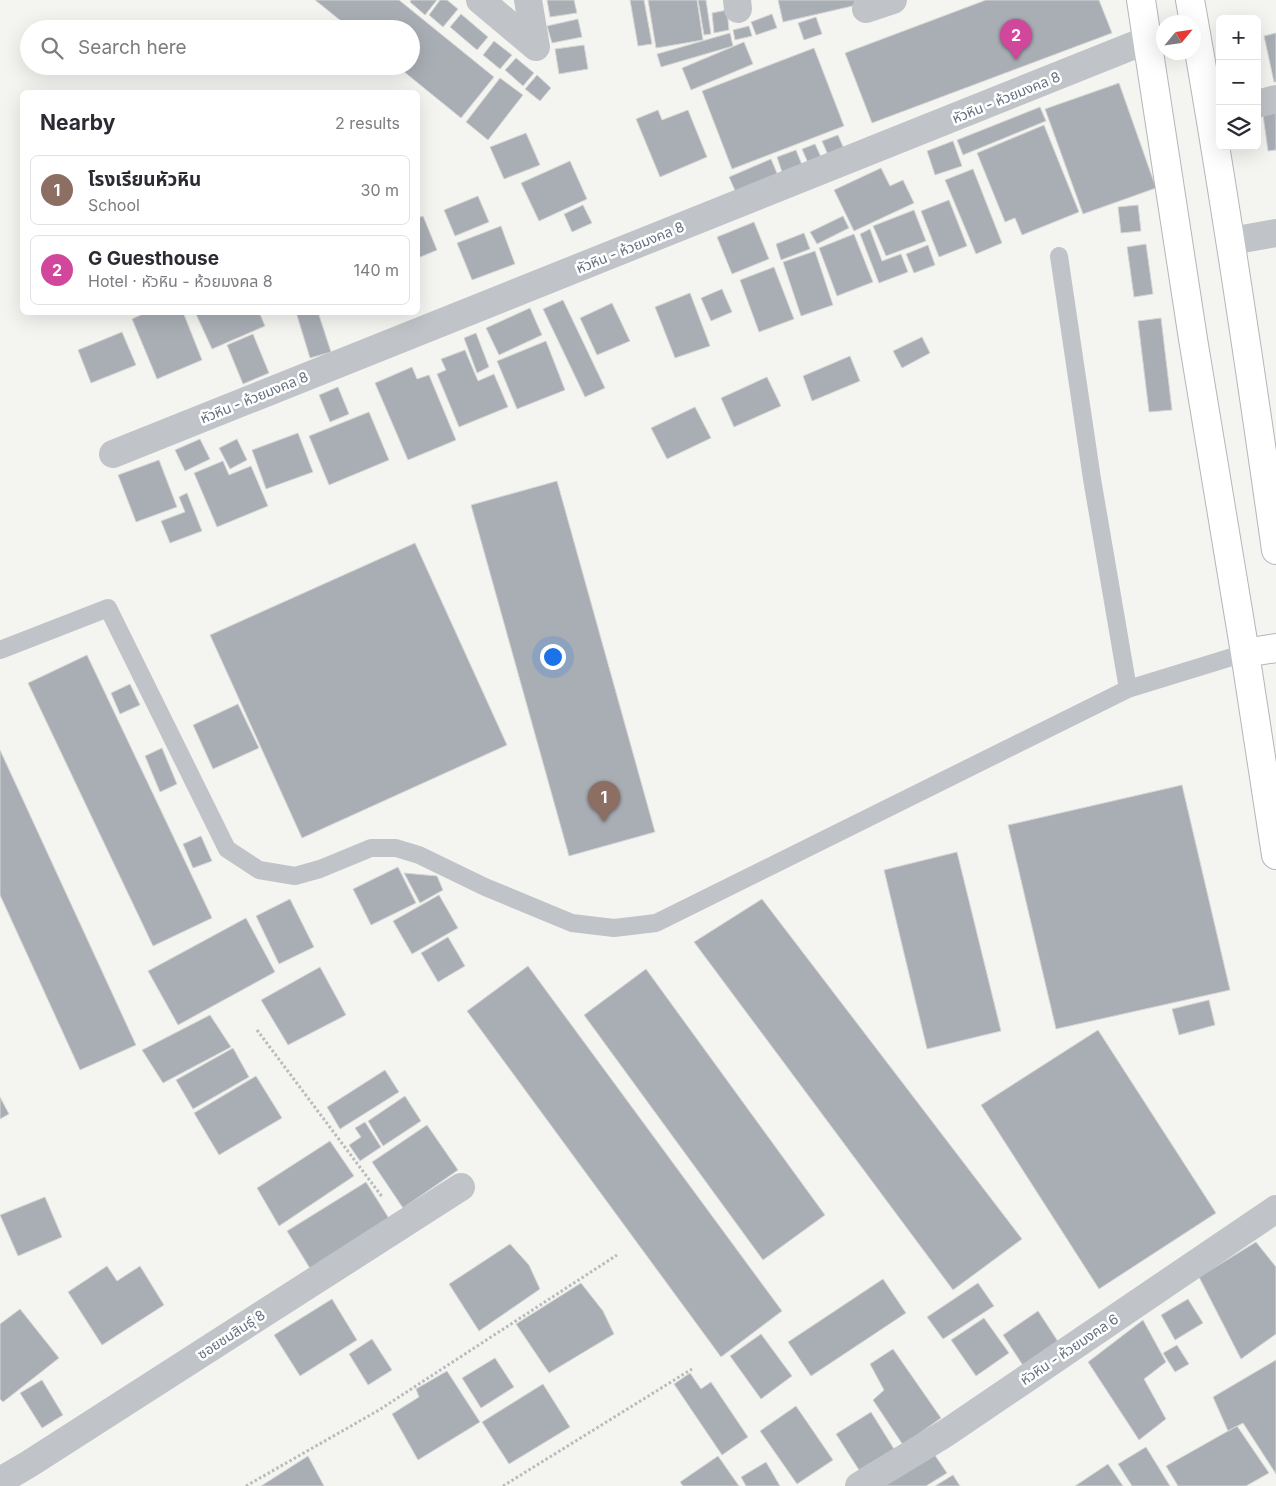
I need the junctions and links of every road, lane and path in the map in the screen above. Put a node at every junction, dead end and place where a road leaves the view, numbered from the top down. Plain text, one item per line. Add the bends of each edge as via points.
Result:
1 (480, 0) edge
2 (528, 0) edge
3 (893, 0) edge
4 (1141, 0) edge
5 (1190, 0) edge
6 (866, 9) dead end
7 (1147, 40) junction
8 (1276, 99) edge
9 (1261, 103) edge
10 (1216, 115) edge
11 (1220, 150) edge
12 (1276, 233) edge
13 (1231, 242) junction
14 (1059, 256) dead end
15 (113, 454) dead end
16 (1270, 470) edge
17 (1276, 550) edge
18 (1276, 648) edge
19 (0, 650) edge
20 (1245, 653) junction
21 (1128, 689) junction
22 (1276, 855) edge
23 (257, 1030) dead end
24 (461, 1187) dead end
25 (1276, 1209) edge
26 (402, 1224) junction
27 (617, 1255) dead end
28 (692, 1369) dead end
29 (0, 1481) edge
30 (246, 1486) edge
31 (503, 1486) edge
32 (859, 1486) edge

1 - 2 street via 536,47
3 - 6 street
4 - 7 main road
5 - 10 main road
7 - 15 street, หัวหิน - ห้วยมงคล 8
7 - 20 main road
8 - 9 street
11 - 13 main road
12 - 13 street
13 - 16 main road
14 - 21 lane via 1092,479
16 - 17 main road
18 - 20 main road
19 - 21 lane via 108,608 227,849 259,870 295,876 371,848 396,848 572,922 614,928 656,923
20 - 21 lane
20 - 22 main road
23 - 26 path
24 - 26 street, ซอยชมสินธุ์ 8
25 - 32 street, หัวหิน - ห้วยมงคล 6 via 946,1433
26 - 29 street, ซอยชมสินธุ์ 8
27 - 30 path via 379,1410
28 - 31 path

